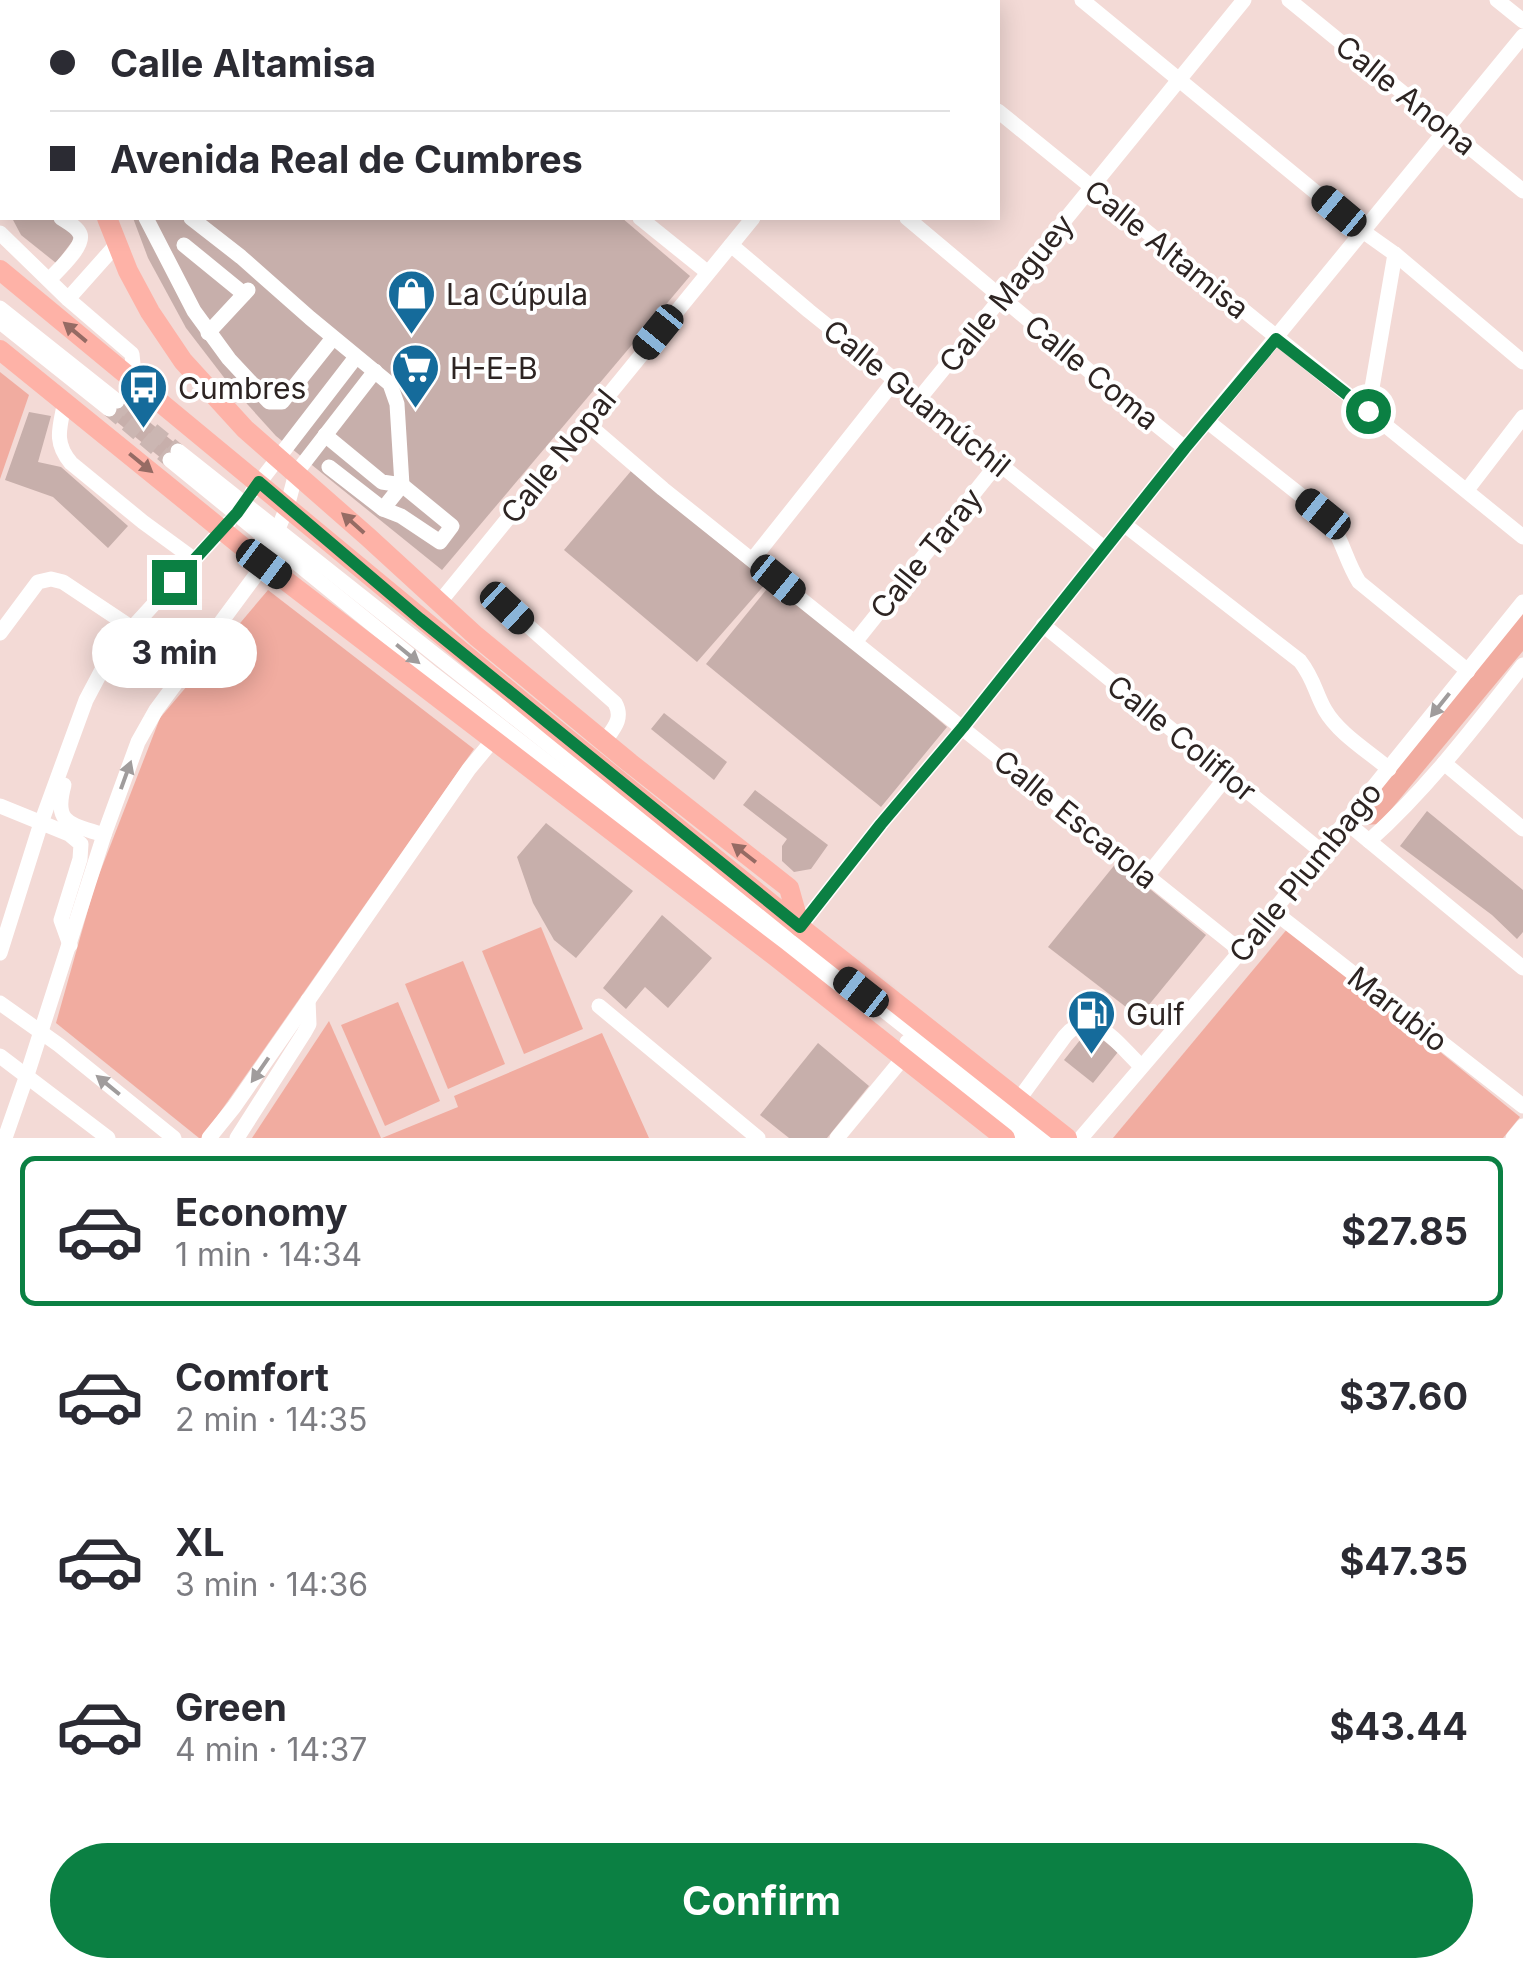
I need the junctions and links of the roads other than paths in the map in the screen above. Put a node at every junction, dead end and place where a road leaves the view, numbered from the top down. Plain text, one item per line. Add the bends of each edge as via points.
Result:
1 (1082, 0) edge
2 (1244, 0) edge
3 (1289, 0) edge
4 (1497, 0) edge
5 (1523, 21) edge
6 (1523, 36) edge
7 (1180, 78) junction
8 (1000, 113) edge
9 (1446, 128) junction
10 (1092, 186) junction
11 (1523, 191) edge
12 (65, 220) edge
13 (108, 220) edge
14 (147, 220) edge
15 (192, 220) edge
16 (642, 220) edge
17 (751, 220) edge
18 (910, 220) edge
19 (0, 232) edge
20 (1364, 232) junction
21 (117, 244) junction
22 (184, 245) dead end
23 (730, 245) junction
24 (1394, 254) junction
25 (0, 270) edge
26 (707, 272) junction
27 (260, 275) junction
28 (49, 280) junction
29 (244, 294) junction
30 (1001, 298) junction
31 (68, 300) junction
32 (0, 308) edge
33 (0, 322) edge
34 (208, 332) junction
35 (333, 338) junction
36 (1276, 339) junction
37 (0, 350) edge
38 (356, 357) junction
39 (1523, 362) edge
40 (375, 371) junction
41 (126, 375) junction
42 (895, 380) junction
43 (919, 399) junction
44 (65, 402) junction
45 (1368, 411) junction
46 (1523, 417) edge
47 (1207, 420) junction
48 (585, 422) junction
49 (325, 435) junction
50 (1185, 448) junction
51 (174, 456) tunnel mouth
52 (277, 458) junction
53 (998, 464) junction
54 (329, 467) dead end
55 (296, 473) junction
56 (259, 482) junction
57 (402, 485) junction
58 (1467, 490) junction
59 (287, 507) junction
60 (241, 508) junction
61 (383, 509) junction
62 (1126, 524) junction
63 (222, 530) junction
64 (1523, 537) edge
65 (272, 547) junction
66 (1104, 548) junction
67 (753, 559) junction
68 (195, 560) junction
69 (1523, 602) edge
70 (439, 603) junction
71 (507, 608) dead end
72 (1043, 625) junction
73 (132, 628) junction
74 (0, 633) edge
75 (476, 636) junction
76 (854, 642) junction
77 (1523, 665) edge
78 (1468, 671) junction
79 (494, 679) junction
80 (1518, 683) edge
81 (963, 727) junction
82 (72, 737) junction
83 (492, 740) junction
84 (604, 742) junction
85 (630, 763) junction
86 (1444, 763) junction
87 (1389, 769) junction
88 (1228, 776) junction
89 (649, 805) junction
90 (0, 806) edge
91 (41, 822) junction
92 (1346, 822) junction
93 (1523, 829) edge
94 (104, 835) junction
95 (1369, 842) junction
96 (1321, 852) junction
97 (1148, 876) junction
98 (1274, 911) junction
99 (800, 927) junction
100 (70, 945) junction
101 (1, 946) edge
102 (1240, 951) junction
103 (1523, 968) edge
104 (308, 1000) junction
105 (0, 1003) edge
106 (599, 1006) dead end
107 (41, 1034) junction
108 (0, 1056) edge
109 (904, 1057) junction
110 (1140, 1066) junction
111 (27, 1075) junction
112 (1019, 1099) junction
113 (1523, 1106) edge
114 (1523, 1126) edge
115 (7, 1131) edge
116 (19, 1138) edge
117 (108, 1138) edge
118 (174, 1138) edge
119 (209, 1138) edge
120 (236, 1138) edge
121 (758, 1138) edge
122 (837, 1138) edge
123 (1005, 1138) edge
124 (1026, 1138) edge
125 (1045, 1138) edge
126 (1067, 1138) edge
127 (1081, 1138) edge
128 (1513, 1138) edge

1 - 7 street
2 - 7 street, Calle Maguey
3 - 9 street, Calle Anona
4 - 5 street
6 - 9 street
7 - 10 street, Calle Maguey
7 - 20 street
8 - 10 street, Calle Altamisa
9 - 11 street, Calle Anona
9 - 20 street
10 - 30 street, Calle Maguey
10 - 36 street, Calle Altamisa
12 - 28 street via 78,230 80,245
13 - 21 main road
14 - 34 street
15 - 27 street
16 - 26 street
17 - 23 street, Calle Nopal
18 - 30 street, Calle Coma
19 - 28 street
20 - 24 street
20 - 36 street
21 - 31 street
21 - 52 main road via 183,361
22 - 29 street
23 - 26 street, Calle Nopal
23 - 42 street, Calle Guamúchil
24 - 39 street
24 - 45 street
41 -> 25 main road
26 - 48 street, Calle Nopal
27 - 29 street
27 - 35 street
28 - 31 street
29 - 34 street
30 - 43 street, Calle Maguey
30 - 50 street, Calle Coma
31 - 41 street via 132,354
32 - 33 street via 113,405
34 - 35 street via 250,384 276,403
35 - 38 street
36 - 45 street, Calle Altamisa
36 - 47 street
37 - 44 main road
38 - 40 street
38 - 52 street
40 - 49 street
40 - 57 street via 390,384 397,404
41 - 56 main road
42 - 43 street, Calle Guamúchil
42 - 67 street, Calle Maguey
43 - 53 street, Calle Guamúchil
44 -> 63 main road
44 - 68 street via 62,454
45 - 58 street, Calle Altamisa
46 - 58 street
47 - 50 street
47 - 78 street, Calle Coma via 1323,514 1360,582
48 - 67 street, Calle Escarola
48 - 70 street, Calle Nopal
49 - 55 street
49 - 57 street via 382,482
50 - 62 street
51 - 60 street
52 - 55 main road
52 - 56 street
53 - 66 street, Calle Guamúchil
53 - 76 street, Calle Taray
54 - 61 street
55 - 59 street
70 -> 55 main road
56 - 59 main road
56 - 60 street
57 - 61 street
57 - 61 street via 452,526 440,542
58 - 64 street, Calle Altamisa
59 - 65 street
59 - 79 main road
60 - 63 street
60 - 65 street
62 - 66 street
62 - 87 street via 1300,661 1336,724
63 - 65 main road
63 - 68 street
65 - 83 main road
94 -> 65 street via 156,710
65 -> 124 street
65 - 125 street
66 - 72 street
67 - 76 street, Calle Escarola
68 - 73 street
69 - 78 street, Calle Plumbago
70 - 75 main road
71 - 84 street via 615,703 618,722
72 - 81 street
72 - 88 street, Calle Coliflor
73 - 74 street via 50,579 38,582
73 - 82 street via 104,666
75 - 79 main road
75 - 84 main road
76 - 81 street, Calle Escarola
77 - 80 street, Calle Plumbago
78 -> 87 street, Calle Plumbago
79 - 89 main road
80 - 86 street, Calle Plumbago
81 - 97 street, Calle Escarola
81 - 99 street
82 - 91 street
82 - 94 street via 61,812 68,822
83 - 104 street
83 - 109 main road
84 - 85 main road
85 - 89 main road
99 -> 85 main road via 789,888
86 - 93 street
86 - 95 street, Calle Plumbago
87 - 92 street, Calle Plumbago
88 - 96 street, Calle Coliflor
88 - 97 street
89 - 99 main road
90 - 91 street
91 - 100 street via 78,839 82,848 60,920
91 - 101 street
92 - 95 street
92 - 96 street, Calle Plumbago
94 - 100 street
95 - 103 street
96 - 98 street, Calle Plumbago
97 - 102 street, Calle Escarola
98 - 102 street, Calle Plumbago
98 - 113 street, Marubio
99 - 112 main road
100 - 107 street
102 - 110 street, Calle Plumbago
104 -> 119 street
104 - 120 street via 304,1033
105 - 107 street
106 - 121 street
107 - 111 street
118 -> 107 street
108 - 111 street
109 - 122 street
109 - 123 main road
110 - 112 street via 1100,1028 1080,1023
110 - 127 street, Calle Plumbago
111 - 115 street
111 - 117 street
112 - 126 main road
114 - 128 street
115 - 116 street

